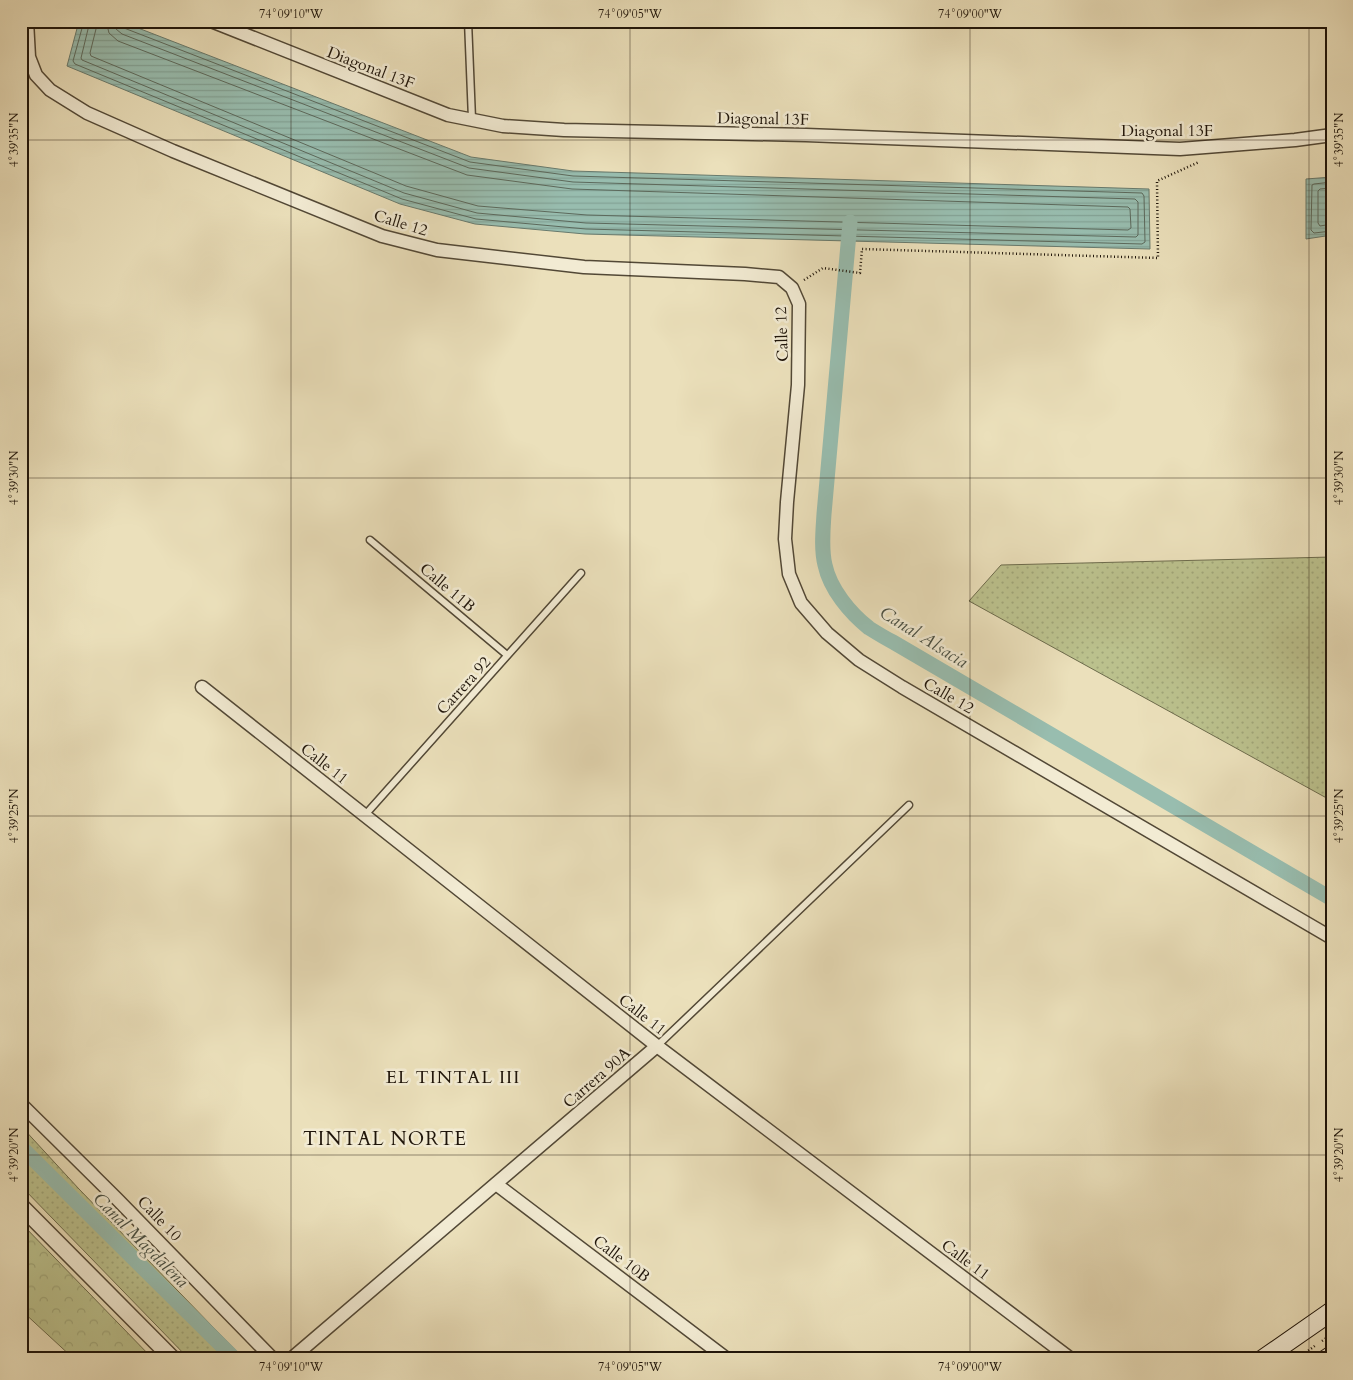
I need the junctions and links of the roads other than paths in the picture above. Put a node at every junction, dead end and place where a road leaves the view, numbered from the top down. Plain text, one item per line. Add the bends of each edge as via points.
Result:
1 (27, 21) edge
2 (211, 21) edge
3 (468, 21) edge
4 (472, 119) junction
5 (1332, 136) edge
6 (370, 540) dead end
7 (581, 573) dead end
8 (508, 655) junction
9 (202, 687) dead end
10 (909, 805) dead end
11 (365, 815) junction
12 (1332, 938) edge
13 (657, 1046) junction
14 (21, 1104) edge
15 (496, 1184) junction
16 (21, 1206) edge
17 (1332, 1311) edge
18 (1332, 1355) edge
19 (173, 1359) edge
20 (273, 1359) edge
21 (291, 1359) edge
22 (727, 1359) edge
23 (1071, 1359) edge
24 (1263, 1359) edge
25 (1326, 1359) edge

1 - 12 street, Calle 12 via 29,57 36,75 50,90 88,113 173,151 382,236 437,250 584,268 779,278 792,288 799,304 798,385 785,540 789,574 801,603 859,660
2 - 4 street, Diagonal 13F via 448,114
3 - 4 lane
4 - 5 street, Diagonal 13F via 503,126 564,130 806,134 1180,149
6 - 8 lane, Calle 11B
7 - 8 lane, Carrera 92
8 - 11 lane, Carrera 92
9 - 11 street, Calle 11
10 - 13 lane, Carrera 90A
11 - 13 street, Calle 11
13 - 15 street, Carrera 90A
13 - 23 street, Calle 11
14 - 20 street, Calle 10
15 - 21 street, Carrera 90A
15 - 22 street, Calle 10B
16 - 19 street
17 - 24 main road
18 - 25 main road

